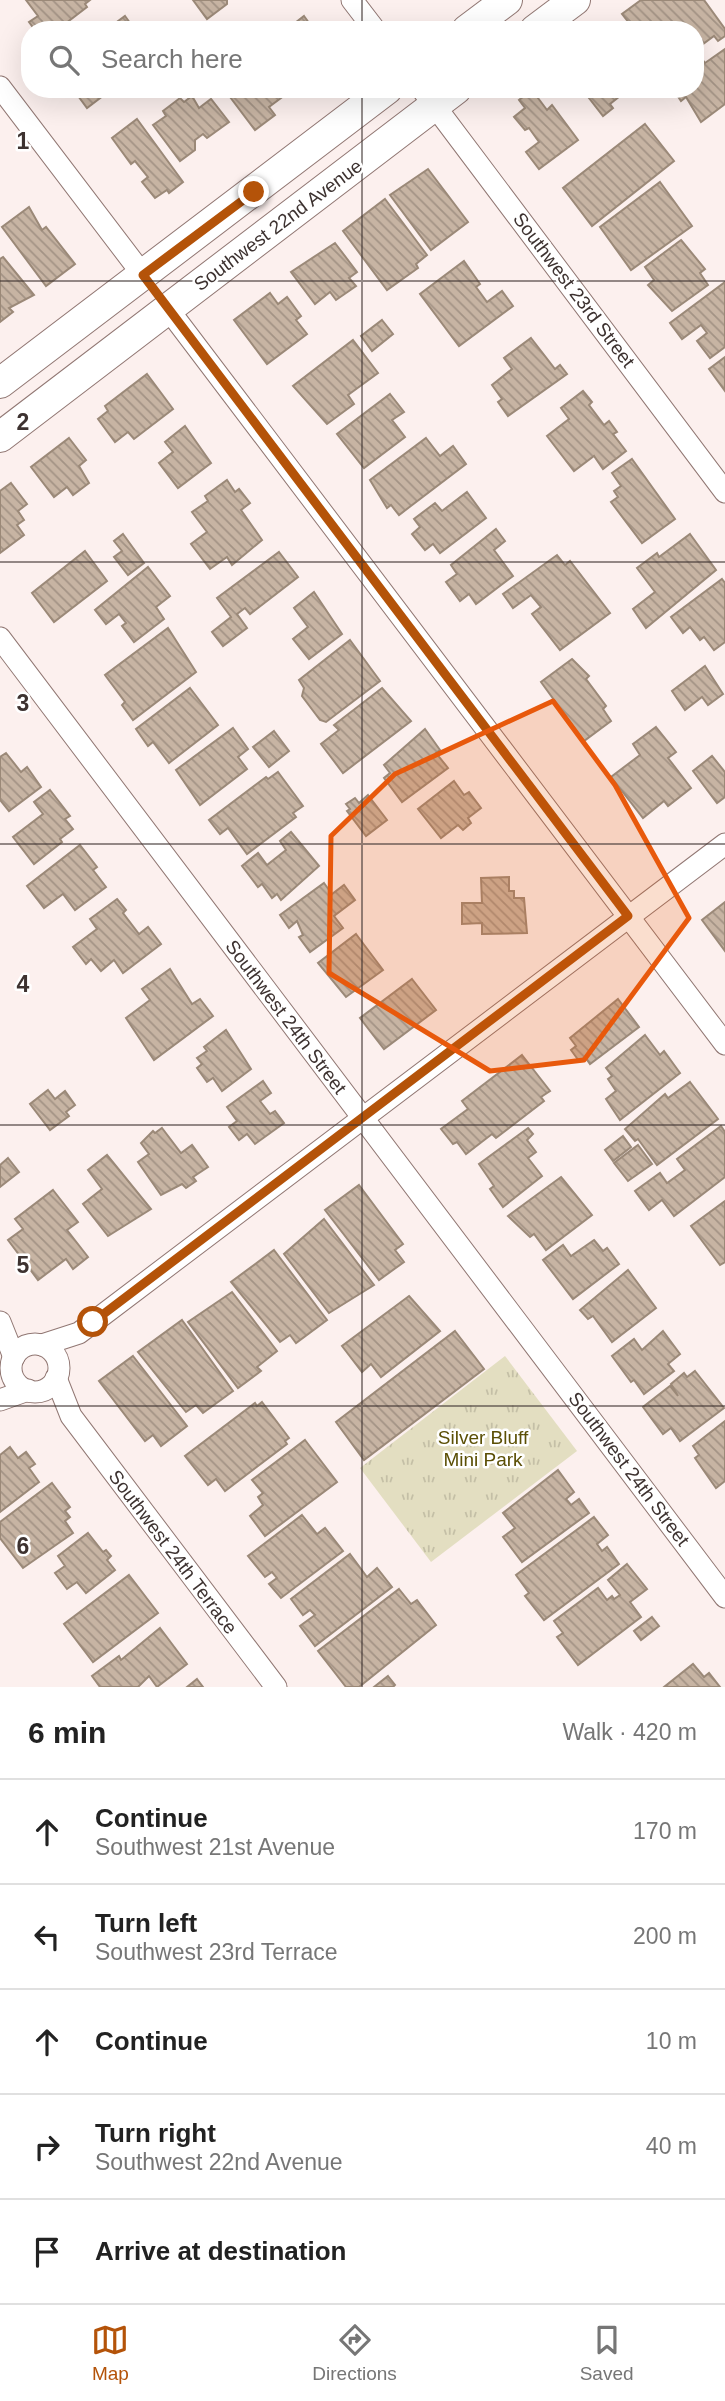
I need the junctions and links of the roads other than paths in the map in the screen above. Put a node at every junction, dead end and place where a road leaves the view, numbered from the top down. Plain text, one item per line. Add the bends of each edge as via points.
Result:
1 (352, 0) edge
2 (507, 0) edge
3 (575, 0) edge
4 (367, 21) edge
5 (479, 21) edge
6 (547, 21) edge
7 (0, 86) edge
8 (375, 98) edge
9 (433, 98) edge
10 (439, 98) edge
11 (143, 275) junction
12 (168, 309) junction
13 (0, 383) edge
14 (0, 437) edge
15 (725, 492) edge
16 (0, 638) edge
17 (725, 844) edge
18 (628, 916) junction
19 (725, 1044) edge
20 (363, 1118) junction
21 (0, 1323) edge
22 (79, 1333) junction
23 (37, 1344) junction
24 (8, 1371) edge
25 (57, 1371) junction
26 (32, 1391) junction
27 (0, 1400) edge
28 (71, 1416) junction
29 (725, 1597) edge
30 (276, 1687) edge

1 - 4 street
2 - 5 main road
3 - 6 main road
7 - 11 street
8 - 11 main road
9 - 12 main road, Southwest 22nd Avenue
10 - 15 street, Southwest 23rd Street
11 - 12 main road
11 - 13 main road
12 - 14 main road, Southwest 22nd Avenue
12 - 18 street
16 - 20 street, Southwest 24th Street
17 - 18 street
18 - 19 street
18 - 20 street
20 - 22 street
20 - 29 street, Southwest 24th Street
21 - 23 street
21 - 24 street
22 - 23 street
22 - 25 street
23 - 24 street
23 - 25 street via 53,1352
24 - 26 street
25 - 26 street via 45,1389
25 - 28 street, Southwest 24th Terrace
26 - 27 street
26 - 28 street, Southwest 24th Terrace
28 - 30 street, Southwest 24th Terrace

